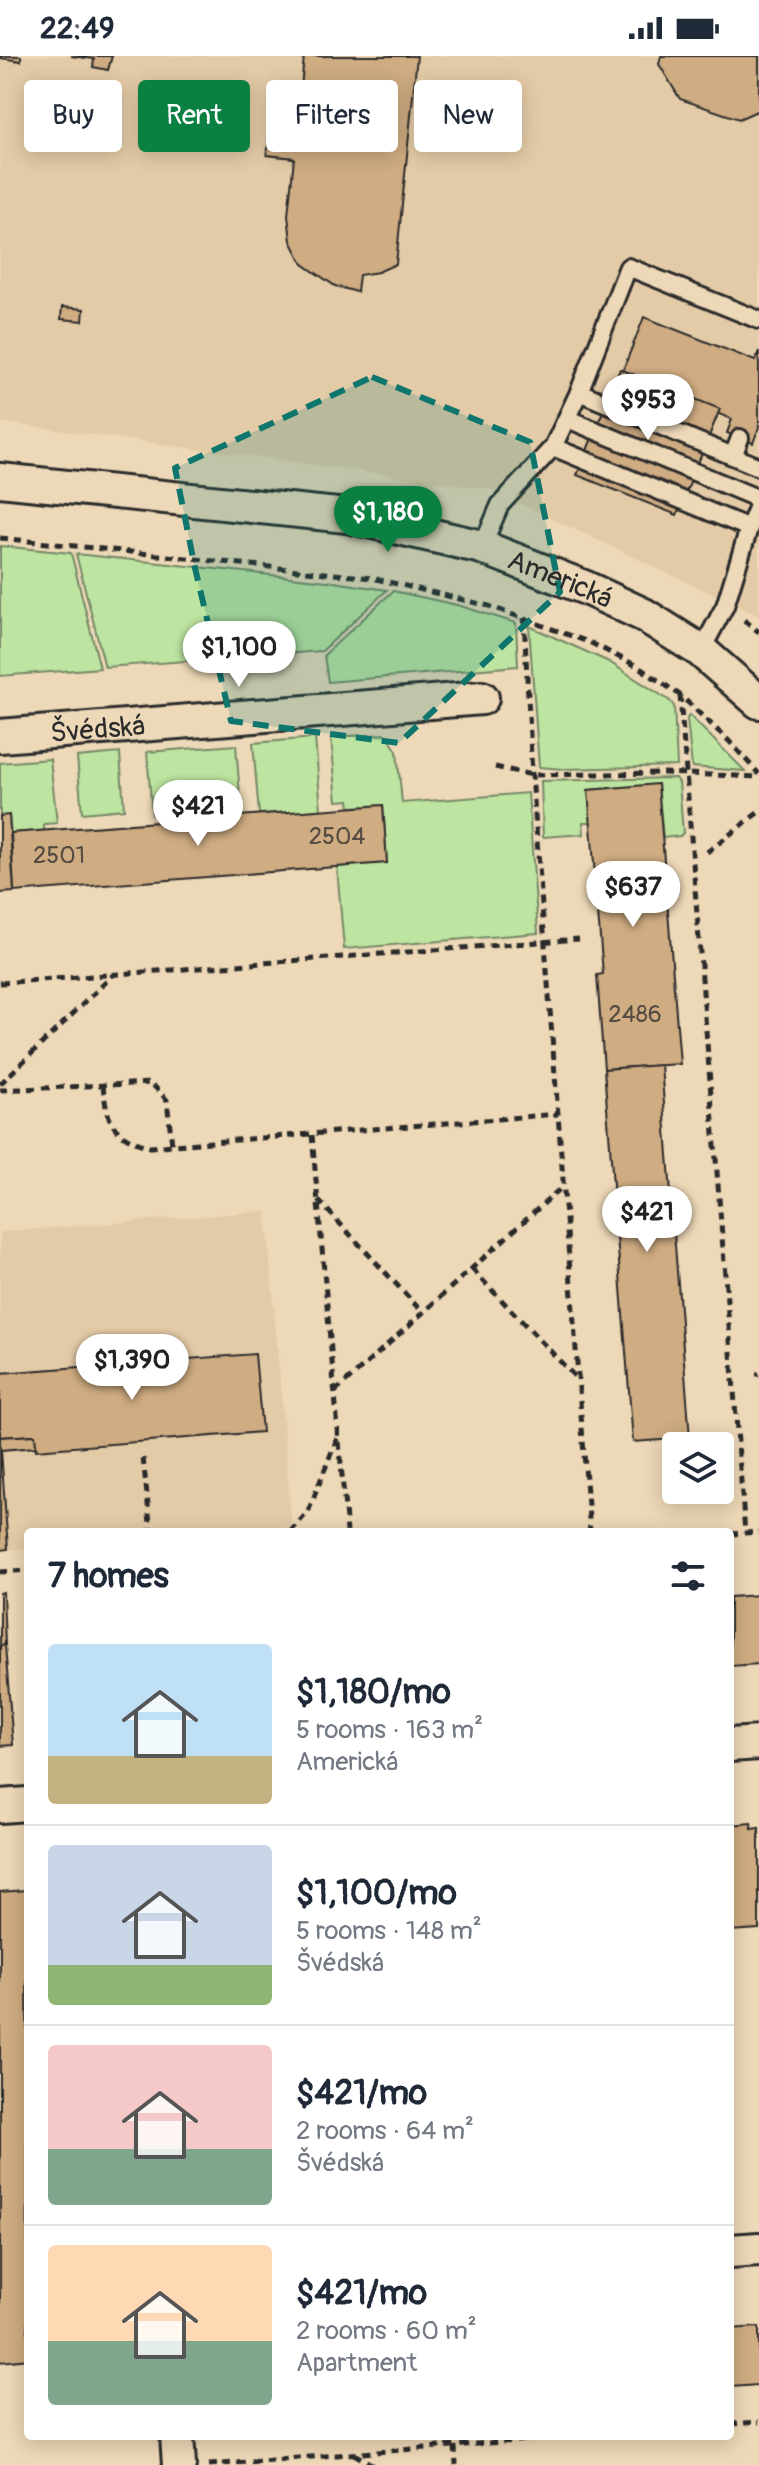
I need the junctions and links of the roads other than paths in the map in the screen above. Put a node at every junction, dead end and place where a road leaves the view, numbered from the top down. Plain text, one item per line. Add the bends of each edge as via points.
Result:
1 (759, 320) edge
2 (579, 392) junction
3 (568, 419) junction
4 (740, 438) dead end
5 (553, 447) junction
6 (733, 456) junction
7 (759, 467) edge
8 (0, 480) edge
9 (759, 501) edge
10 (749, 528) junction
11 (482, 547) junction
12 (701, 651) junction
13 (482, 698) dead end
14 (759, 702) edge
15 (0, 736) edge
16 (759, 1743) edge
17 (734, 1745) edge
18 (24, 1804) edge
19 (0, 1806) edge
20 (759, 2249) edge
21 (734, 2251) edge
22 (177, 2440) edge
23 (179, 2465) edge

1 - 2 lane via 628,267
2 - 3 lane
2 - 6 lane
3 - 5 lane
3 - 9 lane
4 - 6 lane
5 - 10 lane
5 - 11 lane via 500,505
6 - 7 lane
8 - 11 street, Americká via 347,516
9 - 10 lane
10 - 12 lane via 725,606
11 - 12 street, Americká via 644,615
12 - 14 street, Americká
13 - 15 street, Švédská
16 - 17 street
18 - 19 street
20 - 21 street
22 - 23 street

